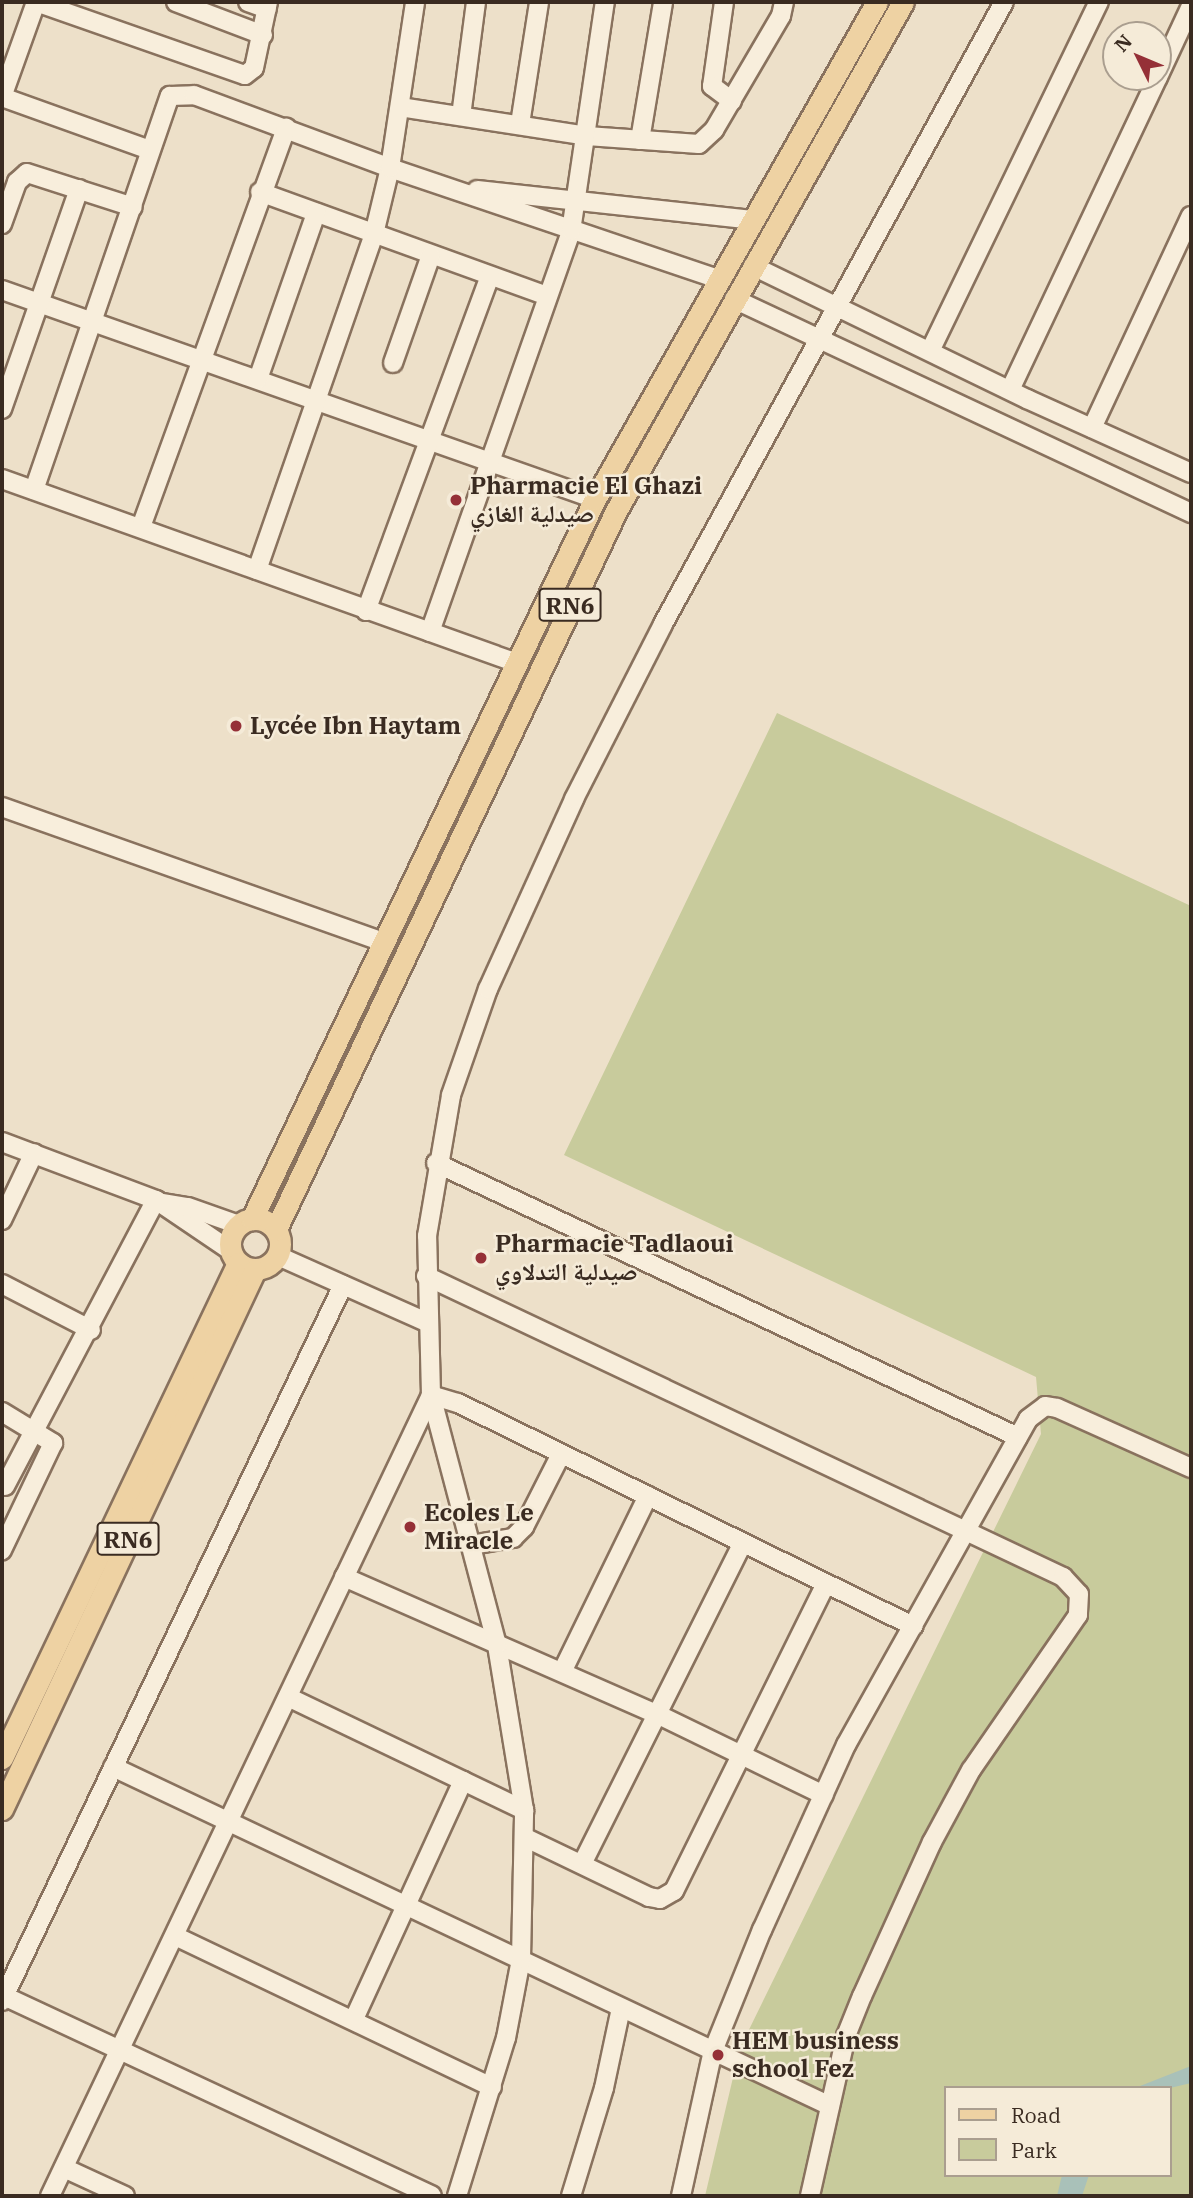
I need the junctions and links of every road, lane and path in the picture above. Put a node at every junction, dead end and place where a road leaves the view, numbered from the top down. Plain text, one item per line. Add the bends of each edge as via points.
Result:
1 (36, 2) edge
2 (176, 2) edge
3 (248, 2) edge
4 (415, 2) edge
5 (476, 2) edge
6 (539, 2) edge
7 (605, 2) edge
8 (663, 2) edge
9 (724, 2) edge
10 (784, 2) edge
11 (877, 2) edge
12 (903, 2) edge
13 (1004, 2) edge
14 (1099, 2) edge
15 (268, 5) edge
16 (1191, 6) edge
17 (263, 35) junction
18 (1172, 47) edge
19 (1151, 91) edge
20 (2, 97) edge
21 (732, 102) junction
22 (400, 107) junction
23 (461, 116) junction
24 (520, 124) junction
25 (286, 128) junction
26 (587, 136) junction
27 (640, 140) junction
28 (150, 150) junction
29 (390, 168) junction
30 (450, 187) junction
31 (79, 189) junction
32 (260, 192) junction
33 (577, 199) junction
34 (133, 207) junction
35 (316, 213) junction
36 (1191, 216) edge
37 (752, 220) junction
38 (2, 224) edge
39 (571, 231) junction
40 (374, 234) junction
41 (431, 255) junction
42 (753, 266) junction
43 (490, 276) junction
44 (719, 279) junction
45 (2, 290) edge
46 (547, 296) junction
47 (734, 299) junction
48 (38, 302) junction
49 (841, 306) junction
50 (95, 322) junction
51 (822, 340) junction
52 (931, 349) junction
53 (202, 359) junction
54 (393, 363) dead end
55 (258, 379) junction
56 (1010, 390) junction
57 (317, 400) junction
58 (2, 409) edge
59 (1091, 428) junction
60 (430, 440) junction
61 (488, 461) junction
62 (1191, 473) edge
63 (2, 479) edge
64 (34, 491) junction
65 (595, 499) junction
66 (1191, 513) edge
67 (141, 527) junction
68 (257, 570) junction
69 (366, 611) junction
70 (430, 632) junction
71 (517, 663) junction
72 (2, 807) edge
73 (385, 943) junction
74 (2, 1142) edge
75 (34, 1153) junction
76 (436, 1163) junction
77 (159, 1202) junction
78 (2, 1220) edge
79 (246, 1222) junction
80 (276, 1229) junction
81 (278, 1256) junction
82 (241, 1261) junction
83 (426, 1276) junction
84 (2, 1284) edge
85 (343, 1285) junction
86 (426, 1322) junction
87 (91, 1330) junction
88 (431, 1395) junction
89 (2, 1412) edge
90 (35, 1429) junction
91 (1018, 1437) junction
92 (561, 1454) junction
93 (1191, 1468) edge
94 (3, 1485) edge
95 (648, 1496) junction
96 (29, 1497) junction
97 (966, 1532) junction
98 (743, 1543) junction
99 (471, 1545) junction
100 (2, 1550) edge
101 (344, 1577) junction
102 (827, 1583) junction
103 (913, 1626) junction
104 (497, 1645) junction
105 (562, 1672) junction
106 (288, 1697) junction
107 (659, 1715) junction
108 (743, 1756) junction
109 (2, 1758) edge
110 (113, 1767) junction
111 (463, 1781) junction
112 (824, 1796) junction
113 (2, 1809) edge
114 (524, 1810) junction
115 (232, 1821) junction
116 (524, 1837) junction
117 (582, 1864) junction
118 (405, 1903) junction
119 (175, 1936) junction
120 (520, 1959) junction
121 (3, 1999) edge
122 (621, 2008) junction
123 (354, 2019) junction
124 (121, 2050) junction
125 (713, 2051) junction
126 (492, 2087) junction
127 (830, 2106) junction
128 (64, 2168) junction
129 (50, 2196) edge
130 (125, 2196) edge
131 (432, 2196) edge
132 (457, 2196) edge
133 (571, 2196) edge
134 (681, 2196) edge
135 (810, 2196) edge

1 - 17 street via 245,75 254,68
1 - 20 street
2 - 17 street
3 - 15 street
4 - 22 street
5 - 23 street
6 - 24 street
7 - 26 street
8 - 27 street
9 - 21 street via 712,86
10 - 21 street via 781,16
11 - 37 main road, RN6
12 - 42 main road, RN6
13 - 49 street
14 - 52 street
15 - 17 street
16 - 18 street
19 - 56 street
20 - 28 street
21 - 27 street via 699,144
22 - 23 street
22 - 29 street
23 - 24 street
24 - 26 street
25 - 28 street via 180,94 170,96 164,105
25 - 29 street
25 - 32 street
26 - 27 street
26 - 33 street
28 - 34 street
29 - 30 street
29 - 40 street
30 - 33 street
30 - 39 street
31 - 34 street
31 - 38 street via 27,173 17,182
31 - 48 street
32 - 35 street
32 - 53 street
33 - 37 street
33 - 39 street
34 - 50 street
35 - 40 street
35 - 55 street
36 - 59 street
37 - 44 main road, RN6
39 - 44 street
39 - 46 street
40 - 41 street
40 - 57 street
41 - 43 street
41 - 54 street
42 - 47 main road, RN6
42 - 49 street
43 - 46 street
43 - 60 street
44 - 65 main road, RN6
45 - 48 street
46 - 61 street
47 - 51 street
47 - 80 main road, RN6 via 576,591
48 - 50 street
48 - 58 street
49 - 51 street
49 - 52 street
50 - 53 street
50 - 64 street
51 - 66 street
51 - 76 street via 663,624 535,882 488,989 451,1095
52 - 56 street
53 - 55 street
53 - 67 street
55 - 57 street
56 - 59 street
57 - 60 street
57 - 68 street
59 - 62 street
60 - 61 street
60 - 69 street
61 - 65 street
61 - 70 street
63 - 64 street
64 - 67 street
65 - 71 main road, RN6
67 - 68 street
68 - 69 street
69 - 70 street
70 - 71 street
71 - 73 main road, RN6
72 - 73 street
73 - 79 main road, RN6
74 - 75 street
75 - 77 street
75 - 78 street
76 - 83 street
76 - 91 street
77 - 79 street
77 - 82 street
77 - 87 street
79 - 80 main road
79 - 82 main road, RN6 via 231,1237
80 - 81 main road, RN6
81 - 82 main road
81 - 85 street
82 - 109 main road, RN6
82 - 113 main road, RN6
83 - 86 street
83 - 97 street
84 - 87 street
85 - 86 street
85 - 110 street
86 - 88 street
87 - 90 street
88 - 92 street via 458,1403
88 - 99 street
88 - 101 street
89 - 90 street
90 - 94 street
90 - 96 street via 51,1440 52,1449
91 - 93 street via 1035,1411 1045,1406 1057,1408
91 - 97 street
92 - 95 street
92 - 99 street via 524,1527 513,1538
94 - 96 street
95 - 98 street
95 - 105 street
96 - 100 street
97 - 103 street
97 - 127 street via 1071,1582 1079,1594 1078,1615 971,1770 932,1842 850,2026
98 - 102 street
98 - 107 street
99 - 104 street
101 - 104 street
101 - 106 street
102 - 103 street
102 - 108 street
103 - 112 street via 846,1745
104 - 105 street
104 - 114 street
105 - 107 street
106 - 111 street
106 - 115 street
107 - 108 street
107 - 117 street
108 - 112 street
108 - 117 street via 674,1891 660,1899 649,1897
110 - 115 street
110 - 121 street
111 - 114 street
111 - 118 street
112 - 125 street
114 - 116 street
115 - 118 street
115 - 119 street
116 - 117 street
116 - 120 street
118 - 120 street
118 - 123 street
119 - 123 street
119 - 124 street
120 - 122 street
120 - 126 street
121 - 124 street
122 - 125 street
122 - 133 street via 604,2088
123 - 126 street
124 - 128 street
124 - 131 street
125 - 127 street
125 - 134 street
126 - 132 street
127 - 135 street
128 - 129 street
128 - 130 street

